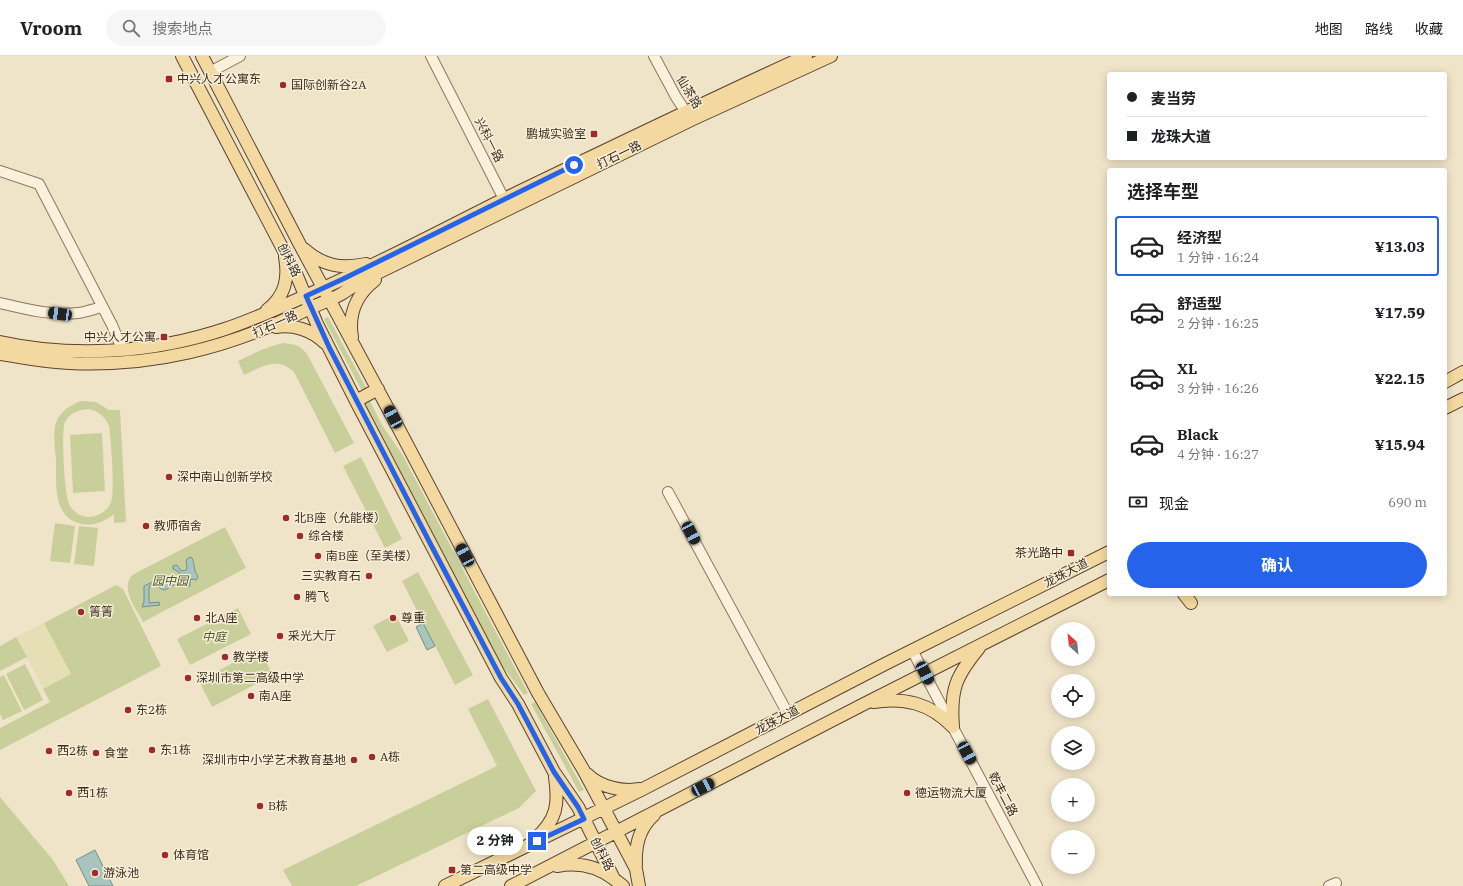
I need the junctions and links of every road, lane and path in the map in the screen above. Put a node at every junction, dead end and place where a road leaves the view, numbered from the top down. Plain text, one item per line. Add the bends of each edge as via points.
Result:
1 (182, 56) edge
2 (202, 56) edge
3 (240, 56) edge
4 (431, 56) edge
5 (654, 56) edge
6 (806, 56) edge
7 (831, 56) edge
8 (210, 72) junction
9 (688, 115) junction
10 (0, 171) edge
11 (504, 199) junction
12 (474, 226) junction
13 (299, 243) junction
14 (283, 248) junction
15 (377, 263) junction
16 (361, 281) junction
17 (323, 288) junction
18 (306, 296) junction
19 (329, 299) junction
20 (0, 303) edge
21 (102, 307) junction
22 (312, 307) junction
23 (254, 319) junction
24 (265, 329) junction
25 (0, 342) edge
26 (354, 346) junction
27 (329, 347) junction
28 (122, 349) junction
29 (0, 354) edge
30 (1463, 372) edge
31 (1447, 381) edge
32 (378, 389) junction
33 (1463, 399) edge
34 (356, 401) junction
35 (1447, 407) edge
36 (668, 492) dead end
37 (1107, 553) edge
38 (1107, 581) edge
39 (982, 644) junction
40 (912, 650) junction
41 (925, 673) junction
42 (538, 693) junction
43 (518, 704) junction
44 (864, 704) junction
45 (788, 714) junction
46 (953, 727) junction
47 (584, 771) junction
48 (554, 772) junction
49 (649, 786) junction
50 (662, 808) junction
51 (604, 809) junction
52 (584, 819) junction
53 (616, 832) junction
54 (596, 842) junction
55 (524, 847) junction
56 (548, 868) junction
57 (636, 869) junction
58 (619, 882) edge
59 (445, 886) edge
60 (511, 886) edge
61 (639, 886) edge
62 (1037, 886) edge

1 - 14 main road, 创科路
2 - 8 main road, 创科路
3 - 8 street
4 - 11 street, 兴科一路
5 - 9 street, 仙茶路
6 - 9 main road, 打石一路
7 - 9 main road, 打石一路
8 - 13 main road, 创科路
9 - 11 main road, 打石一路
9 - 12 main road, 打石一路
10 - 21 street via 39,184
11 - 12 street
11 - 15 main road, 打石一路
12 - 16 main road, 打石一路
13 - 15 main road via 314,257 333,265 351,267
13 - 17 main road, 创科路
14 - 18 main road, 创科路
14 - 23 main road via 287,273 282,293 272,307
15 - 17 main road, 打石一路
16 - 19 main road, 打石一路
16 - 26 main road via 376,280 363,292 354,307 351,325
17 - 18 main road, 打石一路
17 - 19 main road, 创科路
18 - 22 main road, 创科路
18 - 23 main road, 打石一路
19 - 22 main road, 打石一路
19 - 26 main road, 创科路
20 - 21 street via 60,314 79,313
21 - 28 street
22 - 24 main road, 打石一路
22 - 27 main road, 创科路 via 317,324
23 - 28 main road, 打石一路 via 193,338
24 - 27 main road via 282,326 298,328 318,336
24 - 29 main road, 打石一路 via 196,352 124,363 68,363
25 - 28 main road, 打石一路 via 30,348 79,352
26 - 32 main road, 创科路
27 - 34 main road, 创科路
30 - 31 main road
32 - 34 main road
32 - 42 main road, 创科路
33 - 35 main road
34 - 43 main road, 创科路 via 501,678
36 - 45 street
37 - 40 main road, 龙珠大道
38 - 39 main road, 龙珠大道
39 - 41 main road, 龙珠大道
39 - 46 main road via 958,676 954,686
40 - 41 street, 乾丰二路
40 - 45 main road, 龙珠大道
41 - 44 main road, 龙珠大道
41 - 46 street, 乾丰二路
42 - 43 main road
42 - 47 main road, 创科路
43 - 48 main road, 创科路
44 - 46 main road via 884,700 913,703 937,713
44 - 50 main road, 龙珠大道
45 - 49 main road, 龙珠大道
46 - 62 street, 乾丰二路
47 - 49 main road via 594,780 610,787 630,790
47 - 51 main road, 创科路
48 - 52 main road, 创科路
48 - 55 main road via 558,798 554,813 545,830
49 - 51 main road, 龙珠大道
50 - 53 main road, 龙珠大道
50 - 57 main road via 640,834 636,849
51 - 52 main road, 龙珠大道
51 - 53 main road, 创科路
52 - 54 main road, 创科路
52 - 55 main road, 龙珠大道
53 - 54 main road, 龙珠大道
53 - 57 main road, 创科路
54 - 56 main road, 龙珠大道
54 - 58 main road, 创科路
55 - 59 main road, 龙珠大道
56 - 58 main road via 569,864 581,865 599,870
56 - 60 main road, 龙珠大道
57 - 61 main road, 创科路

